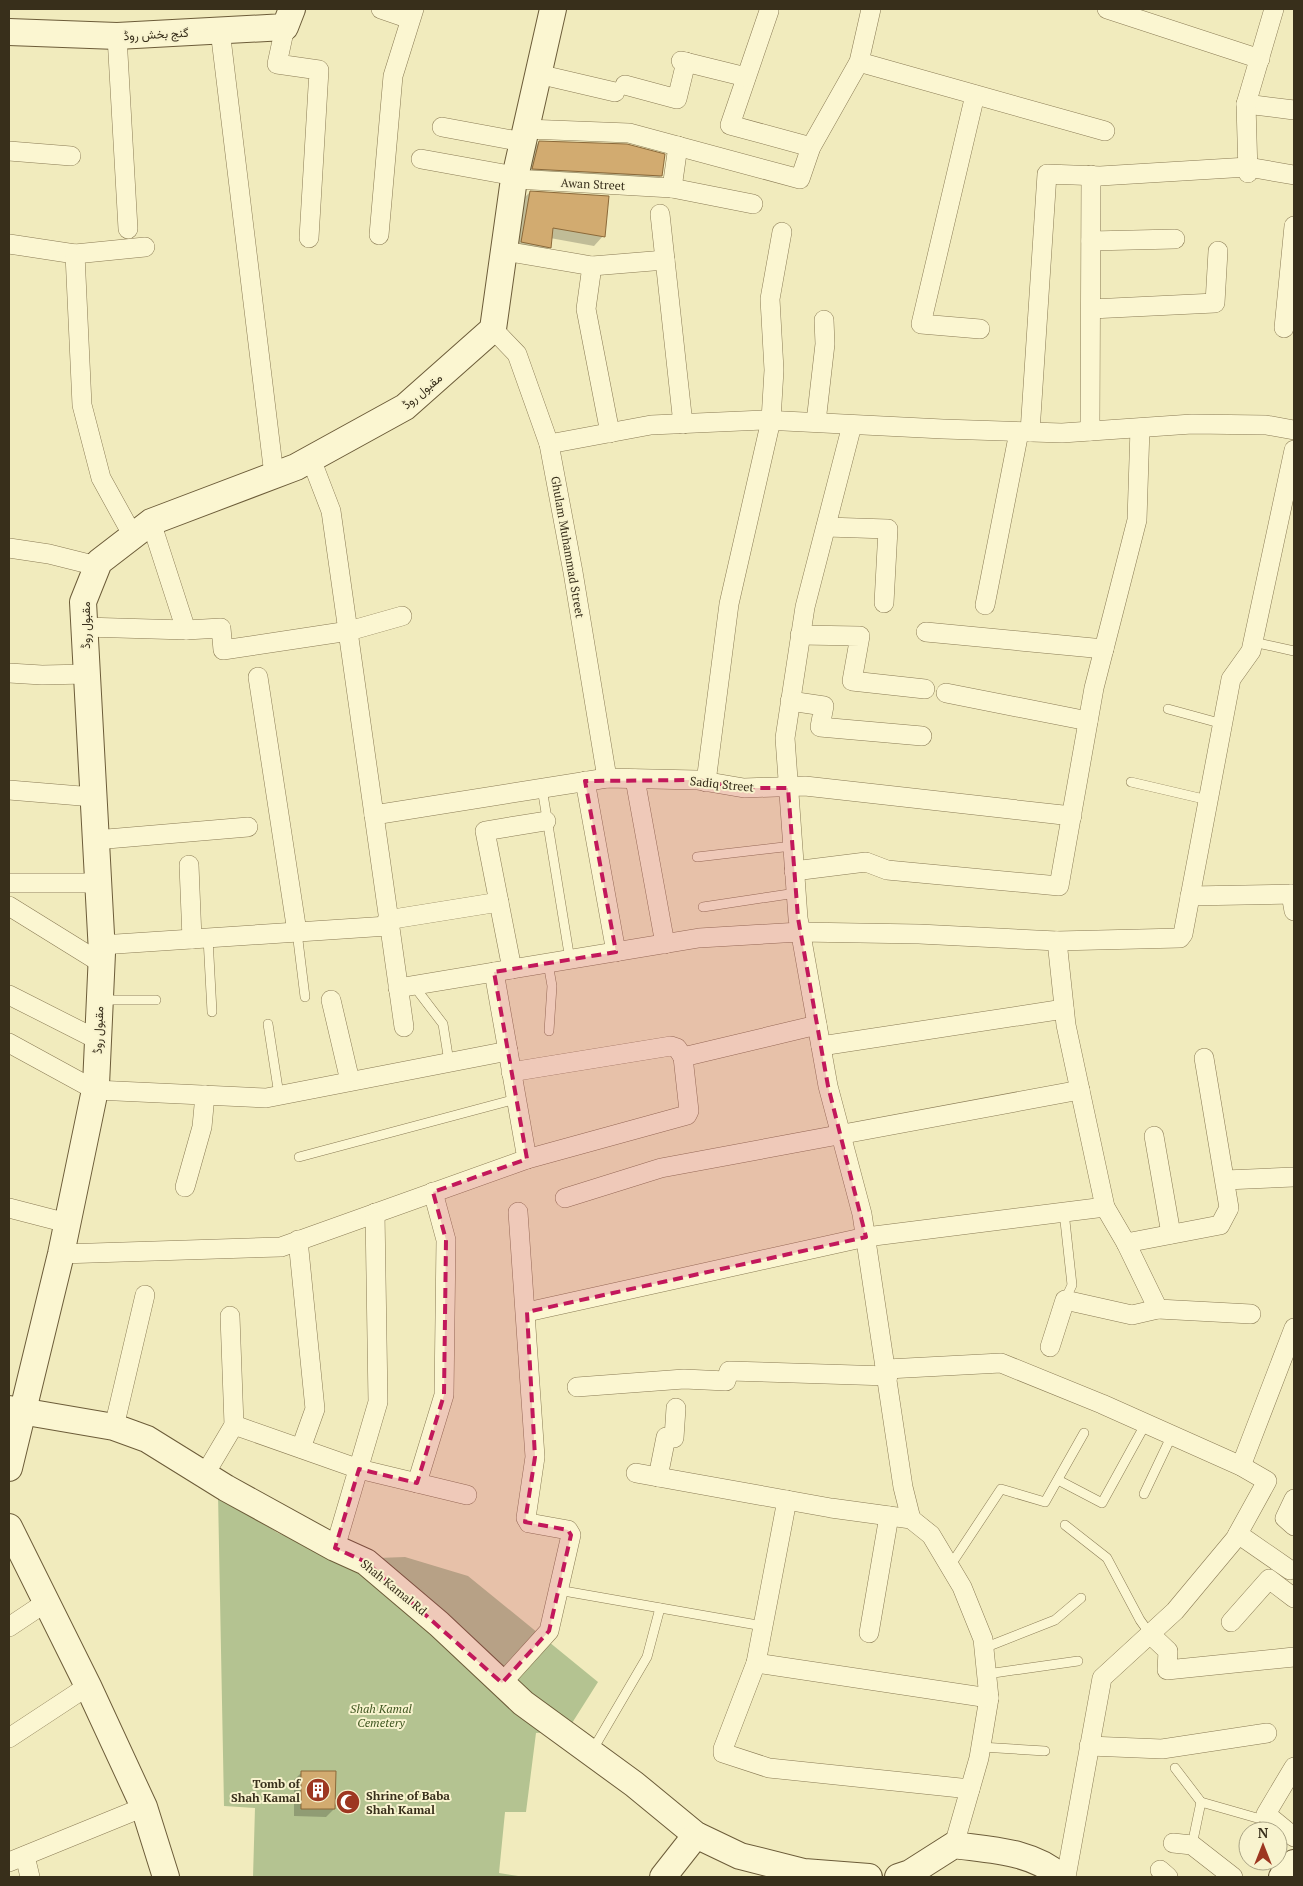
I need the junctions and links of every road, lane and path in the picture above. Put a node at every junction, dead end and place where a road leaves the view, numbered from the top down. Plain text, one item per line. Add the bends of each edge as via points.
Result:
1 (381, 9) edge
2 (553, 9) edge
3 (769, 9) edge
4 (871, 9) edge
5 (1107, 9) edge
6 (1274, 9) edge
7 (412, 14) edge
8 (1141, 14) edge
9 (288, 18) edge
10 (220, 30) junction
11 (9, 32) edge
12 (117, 36) junction
13 (1260, 59) junction
14 (859, 62) junction
15 (538, 74) junction
16 (746, 77) junction
17 (975, 95) junction
18 (1246, 104) junction
19 (1294, 110) edge
20 (442, 127) dead end
21 (1105, 131) dead end
22 (524, 135) junction
23 (678, 146) junction
24 (811, 147) junction
25 (9, 151) edge
26 (72, 156) dead end
27 (421, 159) dead end
28 (1248, 170) junction
29 (1294, 174) edge
30 (1092, 175) junction
31 (515, 178) junction
32 (672, 188) junction
33 (753, 204) dead end
34 (660, 214) dead end
35 (1294, 226) edge
36 (128, 230) dead end
37 (782, 232) dead end
38 (378, 235) dead end
39 (309, 238) dead end
40 (1175, 239) dead end
41 (1091, 241) junction
42 (9, 244) edge
43 (145, 247) dead end
44 (1218, 250) dead end
45 (504, 251) junction
46 (75, 254) junction
47 (665, 260) junction
48 (592, 266) junction
49 (1091, 309) junction
50 (824, 320) dead end
51 (1284, 328) dead end
52 (493, 329) junction
53 (980, 329) dead end
54 (770, 420) junction
55 (816, 422) junction
56 (683, 424) junction
57 (852, 425) junction
58 (1140, 428) junction
59 (1294, 430) edge
60 (1090, 431) junction
61 (1024, 432) junction
62 (610, 433) junction
63 (549, 444) junction
64 (1294, 450) edge
65 (311, 459) junction
66 (274, 475) junction
67 (826, 527) junction
68 (142, 529) junction
69 (9, 548) edge
70 (97, 566) junction
71 (884, 603) dead end
72 (985, 605) dead end
73 (402, 616) dead end
74 (84, 627) junction
75 (186, 630) junction
76 (349, 631) junction
77 (926, 632) dead end
78 (800, 635) junction
79 (1253, 642) junction
80 (1104, 649) junction
81 (1294, 651) edge
82 (9, 673) edge
83 (87, 674) junction
84 (258, 677) dead end
85 (925, 689) dead end
86 (946, 693) dead end
87 (790, 701) junction
88 (1168, 709) dead end
89 (1088, 721) junction
90 (1222, 724) junction
91 (922, 736) dead end
92 (607, 778) junction
93 (635, 778) junction
94 (585, 781) junction
95 (706, 782) junction
96 (1131, 782) dead end
97 (542, 788) junction
98 (788, 788) junction
99 (9, 790) edge
100 (93, 797) junction
101 (1208, 800) junction
102 (374, 815) junction
103 (1072, 816) junction
104 (546, 821) junction
105 (248, 827) dead end
106 (96, 840) junction
107 (792, 846) junction
108 (697, 857) dead end
109 (189, 864) dead end
110 (794, 870) junction
111 (9, 883) edge
112 (98, 883) junction
113 (796, 893) junction
114 (1190, 896) junction
115 (1293, 900) edge
116 (499, 902) junction
117 (9, 906) edge
118 (703, 907) dead end
119 (388, 923) junction
120 (297, 932) junction
121 (800, 932) junction
122 (200, 939) junction
123 (1057, 942) junction
124 (666, 944) junction
125 (616, 952) junction
126 (101, 954) junction
127 (570, 960) junction
128 (548, 964) junction
129 (503, 971) junction
130 (406, 987) junction
131 (9, 995) edge
132 (305, 996) dead end
133 (100, 1000) junction
134 (156, 1000) dead end
135 (331, 1000) dead end
136 (1064, 1010) junction
137 (212, 1012) dead end
138 (268, 1024) dead end
139 (817, 1025) junction
140 (404, 1027) dead end
141 (549, 1031) dead end
142 (98, 1040) junction
143 (9, 1043) edge
144 (821, 1046) junction
145 (508, 1051) junction
146 (683, 1057) junction
147 (1204, 1058) dead end
148 (449, 1062) junction
149 (511, 1072) junction
150 (350, 1081) junction
151 (95, 1090) junction
152 (1080, 1090) junction
153 (205, 1095) junction
154 (279, 1096) junction
155 (516, 1099) junction
156 (841, 1133) junction
157 (1154, 1136) dead end
158 (299, 1157) dead end
159 (527, 1159) junction
160 (1294, 1177) edge
161 (1225, 1180) junction
162 (185, 1186) dead end
163 (433, 1192) junction
164 (565, 1198) dead end
165 (1105, 1207) junction
166 (9, 1208) edge
167 (518, 1212) dead end
168 (1064, 1212) junction
169 (375, 1213) junction
170 (67, 1223) junction
171 (1171, 1234) junction
172 (866, 1237) junction
173 (298, 1240) junction
174 (1126, 1243) junction
175 (61, 1254) junction
176 (145, 1294) dead end
177 (1066, 1300) junction
178 (1158, 1309) junction
179 (527, 1312) junction
180 (1251, 1314) dead end
181 (230, 1316) dead end
182 (1294, 1328) edge
183 (1050, 1347) dead end
184 (888, 1373) junction
185 (577, 1386) dead end
186 (676, 1408) dead end
187 (16, 1410) edge
188 (1146, 1423) junction
189 (234, 1425) junction
190 (114, 1427) junction
191 (1084, 1433) dead end
192 (1172, 1435) junction
193 (301, 1448) junction
194 (1241, 1466) junction
195 (9, 1468) edge
196 (360, 1469) junction
197 (636, 1473) dead end
198 (205, 1474) junction
199 (658, 1477) junction
200 (1058, 1480) junction
201 (417, 1483) junction
202 (1144, 1494) dead end
203 (467, 1495) dead end
204 (1294, 1499) edge
205 (786, 1500) junction
206 (889, 1516) junction
207 (911, 1519) junction
208 (1066, 1525) dead end
209 (1294, 1526) edge
210 (9, 1527) edge
211 (1238, 1534) junction
212 (335, 1548) junction
213 (950, 1566) junction
214 (1290, 1570) dead end
215 (558, 1590) junction
216 (1081, 1598) dead end
217 (1294, 1598) edge
218 (46, 1603) junction
219 (660, 1608) junction
220 (1231, 1622) dead end
221 (763, 1626) junction
222 (9, 1627) edge
223 (869, 1633) dead end
224 (1150, 1634) junction
225 (984, 1648) junction
226 (1294, 1657) edge
227 (1078, 1661) dead end
228 (756, 1664) junction
229 (987, 1674) junction
230 (502, 1683) junction
231 (88, 1686) junction
232 (989, 1698) junction
233 (1267, 1733) dead end
234 (9, 1738) edge
235 (1089, 1746) junction
236 (981, 1747) junction
237 (1045, 1751) dead end
238 (591, 1753) junction
239 (1294, 1767) edge
240 (1175, 1768) dead end
241 (970, 1790) junction
242 (1202, 1802) junction
243 (144, 1807) junction
244 (1266, 1814) junction
245 (696, 1834) junction
246 (1294, 1837) edge
247 (1173, 1843) dead end
248 (954, 1845) junction
249 (1192, 1845) junction
250 (17, 1859) edge
251 (1294, 1863) edge
252 (30, 1877) edge
253 (166, 1877) edge
254 (663, 1877) edge
255 (869, 1877) edge
256 (898, 1877) edge
257 (1061, 1877) edge
258 (1066, 1877) edge
259 (1233, 1877) edge
260 (1282, 1877) edge

1 - 7 street
2 - 15 street
3 - 16 street
4 - 14 street
5 - 8 street
6 - 13 street
7 - 38 street via 393,76
8 - 13 street
9 - 10 street, گنج بخش روڈ
9 - 39 street via 277,64 318,70
10 - 12 street, گنج بخش روڈ
10 - 66 street
11 - 12 street, گنج بخش روڈ
12 - 36 street
13 - 18 street
14 - 17 street
14 - 24 street
15 - 16 street via 676,99 684,62
15 - 22 street
16 - 24 street via 730,124
17 - 21 street
17 - 53 street via 921,324
18 - 19 street
18 - 28 street
20 - 22 street
22 - 23 street via 629,133
22 - 31 street
23 - 24 street via 800,179
23 - 32 street
25 - 26 street
27 - 31 street, Awan Street
28 - 29 street
28 - 30 street
30 - 41 street
30 - 61 street via 1047,174
31 - 32 street, Awan Street
31 - 45 street
32 - 33 street, Awan Street
34 - 47 street
35 - 51 street
37 - 54 street via 770,299 774,370
40 - 41 street
41 - 49 street
42 - 46 street
43 - 46 street
44 - 49 street via 1215,303
45 - 48 street
45 - 52 street
46 - 68 street via 82,405 101,478
47 - 48 street
47 - 56 street
48 - 62 street via 586,309
49 - 60 street
50 - 55 street via 825,344
52 - 63 street, Ghulam Muhammad Street via 517,354
52 - 65 street, مقبول روڈ via 405,407
54 - 55 street
54 - 56 street
54 - 95 street via 728,604
55 - 57 street
56 - 62 street via 651,425
57 - 61 street
57 - 67 street
58 - 59 street via 1192,424 1266,425
58 - 60 street
58 - 80 street via 1137,520
60 - 61 street
61 - 72 street
62 - 63 street
63 - 92 street, Ghulam Muhammad Street
64 - 79 street
65 - 66 street, مقبول روڈ
65 - 76 street via 331,511
66 - 68 street, مقبول روڈ
67 - 71 street via 888,529
67 - 78 street
68 - 70 street, مقبول روڈ
68 - 75 street
69 - 70 street
70 - 74 street, مقبول روڈ via 83,602
73 - 76 street
74 - 75 street
74 - 83 street, مقبول روڈ
75 - 76 street via 221,628 223,650
76 - 102 street
77 - 80 street
78 - 85 street via 860,636 852,681
78 - 87 street
79 - 81 lane
79 - 90 street via 1251,651 1231,679
80 - 89 street
82 - 83 street
83 - 100 street, مقبول روڈ
84 - 120 street
86 - 89 street
87 - 91 street via 824,706 820,727
87 - 98 street via 785,738
88 - 90 lane
89 - 103 street
90 - 101 street
92 - 93 street, Sadiq Street
92 - 94 street, Sadiq Street
93 - 95 street, Sadiq Street
93 - 124 street
94 - 97 street, Sadiq Street
94 - 125 street
95 - 98 street, Sadiq Street via 744,788
96 - 101 lane
97 - 102 street, Sadiq Street
97 - 104 lane
98 - 103 street, Sadiq Street via 805,786
98 - 107 street
99 - 100 street
100 - 106 street, مقبول روڈ
101 - 114 street
102 - 119 street
103 - 110 street via 1057,887 888,870 866,862
104 - 116 street via 485,831
104 - 127 lane
105 - 106 street
106 - 112 street, مقبول روڈ
107 - 108 lane
107 - 110 street
109 - 122 street
110 - 113 street
111 - 112 street
112 - 126 street, مقبول روڈ
113 - 118 lane
113 - 121 street
114 - 115 street
114 - 123 street via 1180,938
116 - 119 street
116 - 129 street
117 - 126 street
119 - 120 street
119 - 130 street
120 - 122 street
120 - 132 lane
121 - 123 street via 919,934
121 - 124 street via 699,938
121 - 139 street
122 - 126 street
122 - 137 lane
123 - 136 street
124 - 125 street
125 - 127 street
126 - 133 street, مقبول روڈ
127 - 128 street
128 - 129 street
128 - 141 lane via 552,986
129 - 130 street
129 - 145 street
130 - 140 street
130 - 148 lane via 443,1024
131 - 142 street
133 - 134 lane
133 - 142 street, مقبول روڈ
135 - 150 street
136 - 144 street
136 - 152 street
138 - 154 lane
139 - 144 street
139 - 146 street
142 - 151 street, مقبول روڈ
143 - 151 street
144 - 156 street
145 - 148 street
145 - 149 street
146 - 149 street via 677,1048 671,1046
146 - 159 street via 687,1115
147 - 161 street
148 - 150 street
149 - 155 street
150 - 154 street
151 - 153 street
151 - 170 street, مقبول روڈ
152 - 156 street
152 - 165 street
153 - 154 street
153 - 162 street via 202,1127
155 - 158 lane
155 - 159 street
156 - 164 street via 661,1168
156 - 172 street
157 - 171 street
159 - 163 street
160 - 161 street
161 - 171 street via 1229,1208 1220,1225
163 - 169 street
163 - 201 street via 446,1240 444,1395
165 - 168 street
165 - 174 street
166 - 170 street
167 - 179 street
168 - 172 street
168 - 177 lane via 1072,1285
169 - 173 street
169 - 196 street via 378,1402
170 - 175 street, مقبول روڈ
171 - 174 street
172 - 179 street
172 - 184 street
173 - 175 street via 281,1247
173 - 193 street via 315,1409
174 - 178 street
175 - 187 street, مقبول روڈ
176 - 190 street
177 - 178 street via 1132,1315
177 - 183 street
178 - 180 street
179 - 215 street via 535,1457 526,1518 529,1523 570,1532
181 - 189 street
182 - 194 street
184 - 185 street via 729,1371 726,1380 684,1379
184 - 188 street via 1001,1363
184 - 207 street
186 - 199 street via 674,1438 666,1437
187 - 190 street, Shah Kamal Rd
187 - 195 street
188 - 192 street
188 - 200 lane via 1102,1503
189 - 193 street
189 - 198 street
190 - 198 street, Shah Kamal Rd via 148,1439
191 - 200 lane
192 - 194 street
192 - 202 lane
193 - 196 street
194 - 211 street via 1267,1482
196 - 201 street
196 - 212 street
197 - 199 street
198 - 212 street, Shah Kamal Rd
199 - 205 street
200 - 213 lane via 1045,1502 1000,1489
201 - 203 street
204 - 209 street via 1285,1519
205 - 206 street
205 - 221 street
206 - 207 street
206 - 223 street
207 - 213 street via 931,1535
208 - 224 lane via 1107,1558
210 - 218 street
211 - 214 street
211 - 224 street via 1175,1610
212 - 230 street, Shah Kamal Rd via 366,1562
213 - 225 street via 962,1587
215 - 219 lane
215 - 230 street via 548,1631
216 - 225 lane via 1055,1620
217 - 220 street via 1269,1579
218 - 222 street
218 - 231 street
219 - 221 lane
219 - 238 lane via 647,1658
221 - 228 street
224 - 226 street via 1168,1651 1167,1670
224 - 235 street via 1102,1678
225 - 229 street
227 - 229 lane
228 - 232 street
228 - 241 street via 723,1753 769,1768
229 - 232 street
230 - 238 street, Shah Kamal Rd via 523,1703
231 - 234 street
231 - 243 street
232 - 236 street
233 - 235 street via 1162,1749
235 - 258 street
236 - 237 lane
236 - 241 street
238 - 245 street, Shah Kamal Rd
239 - 244 street
240 - 242 lane
241 - 248 street
242 - 244 lane via 1257,1818
242 - 249 lane
243 - 250 street
243 - 253 street
244 - 246 street
245 - 254 street
245 - 255 street, Shah Kamal Rd via 740,1856 804,1872
247 - 249 street
248 - 256 street
248 - 257 street via 1020,1854
249 - 259 street
250 - 252 street
251 - 260 street

